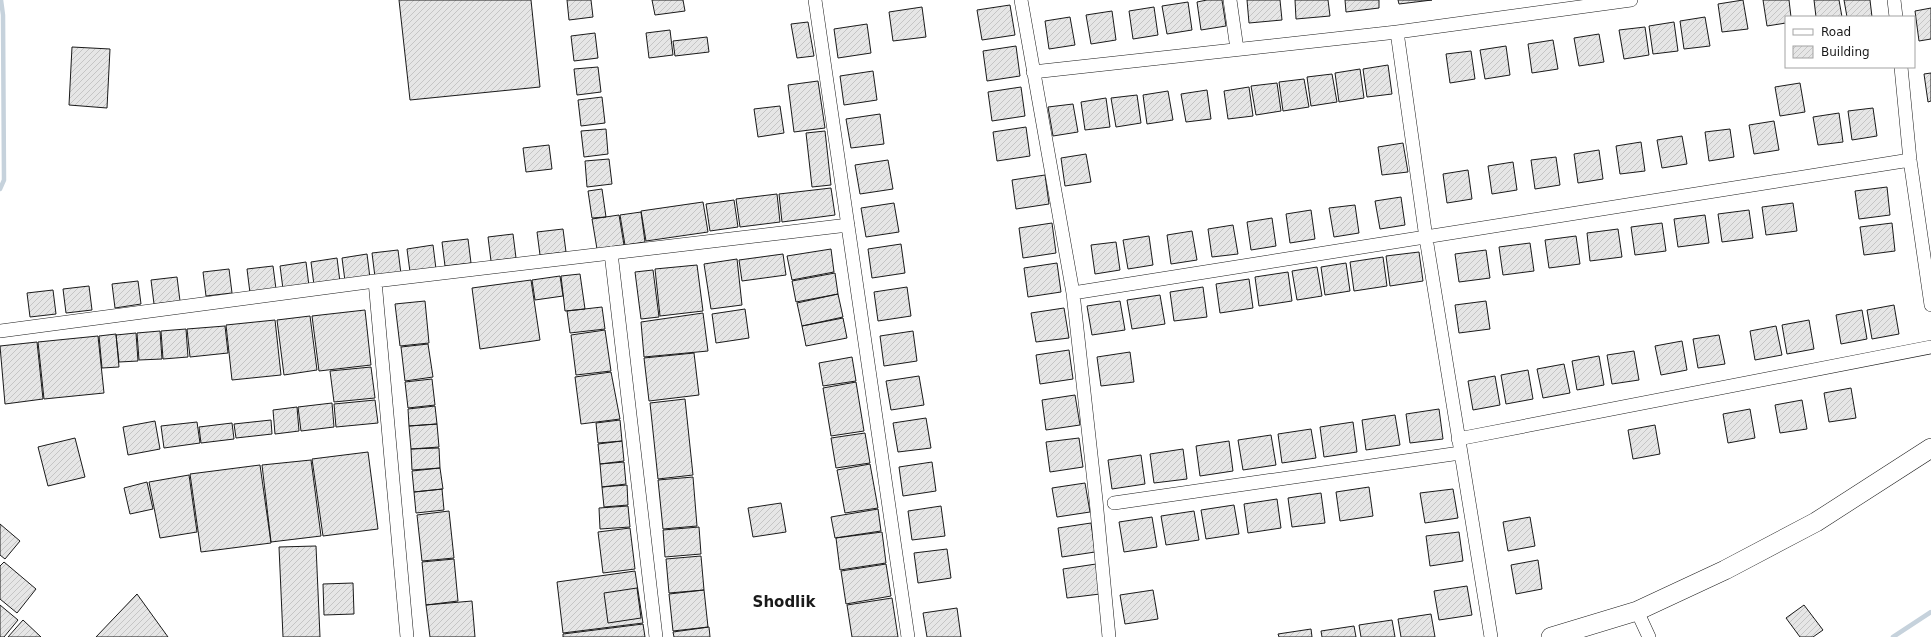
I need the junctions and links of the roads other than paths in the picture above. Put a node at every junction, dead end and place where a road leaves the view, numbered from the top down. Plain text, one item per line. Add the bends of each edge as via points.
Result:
1 (815, 0) edge
2 (1021, 0) edge
3 (1230, 0) edge
4 (1631, 0) edge
5 (1894, 0) edge
6 (1896, 16) edge
7 (1397, 32) junction
8 (1238, 48) junction
9 (1901, 68) edge
10 (1033, 72) junction
11 (1910, 160) junction
12 (848, 225) junction
13 (1426, 238) junction
14 (611, 253) junction
15 (375, 282) junction
16 (1073, 292) junction
17 (1931, 305) edge
18 (0, 331) edge
19 (1931, 347) edge
20 (1458, 439) junction
21 (1931, 448) edge
22 (1460, 453) junction
23 (1114, 503) dead end
24 (1637, 611) junction
25 (407, 637) edge
26 (656, 637) edge
27 (908, 637) edge
28 (1109, 637) edge
29 (1491, 637) edge
30 (1551, 637) edge
31 (1649, 637) edge

1 - 12 street
2 - 10 street
3 - 8 street
4 - 7 street
5 - 6 street
7 - 8 street
7 - 13 street
8 - 10 street
9 - 11 street
10 - 16 street
11 - 13 street
11 - 17 street
12 - 14 street
12 - 27 street
13 - 16 street
13 - 20 street
14 - 15 street
14 - 26 street
15 - 18 street
15 - 25 street
16 - 28 street
19 - 20 street
20 - 22 street
21 - 24 main road via 1816,522 1725,570
22 - 23 street
22 - 29 street
24 - 30 main road
24 - 31 street

